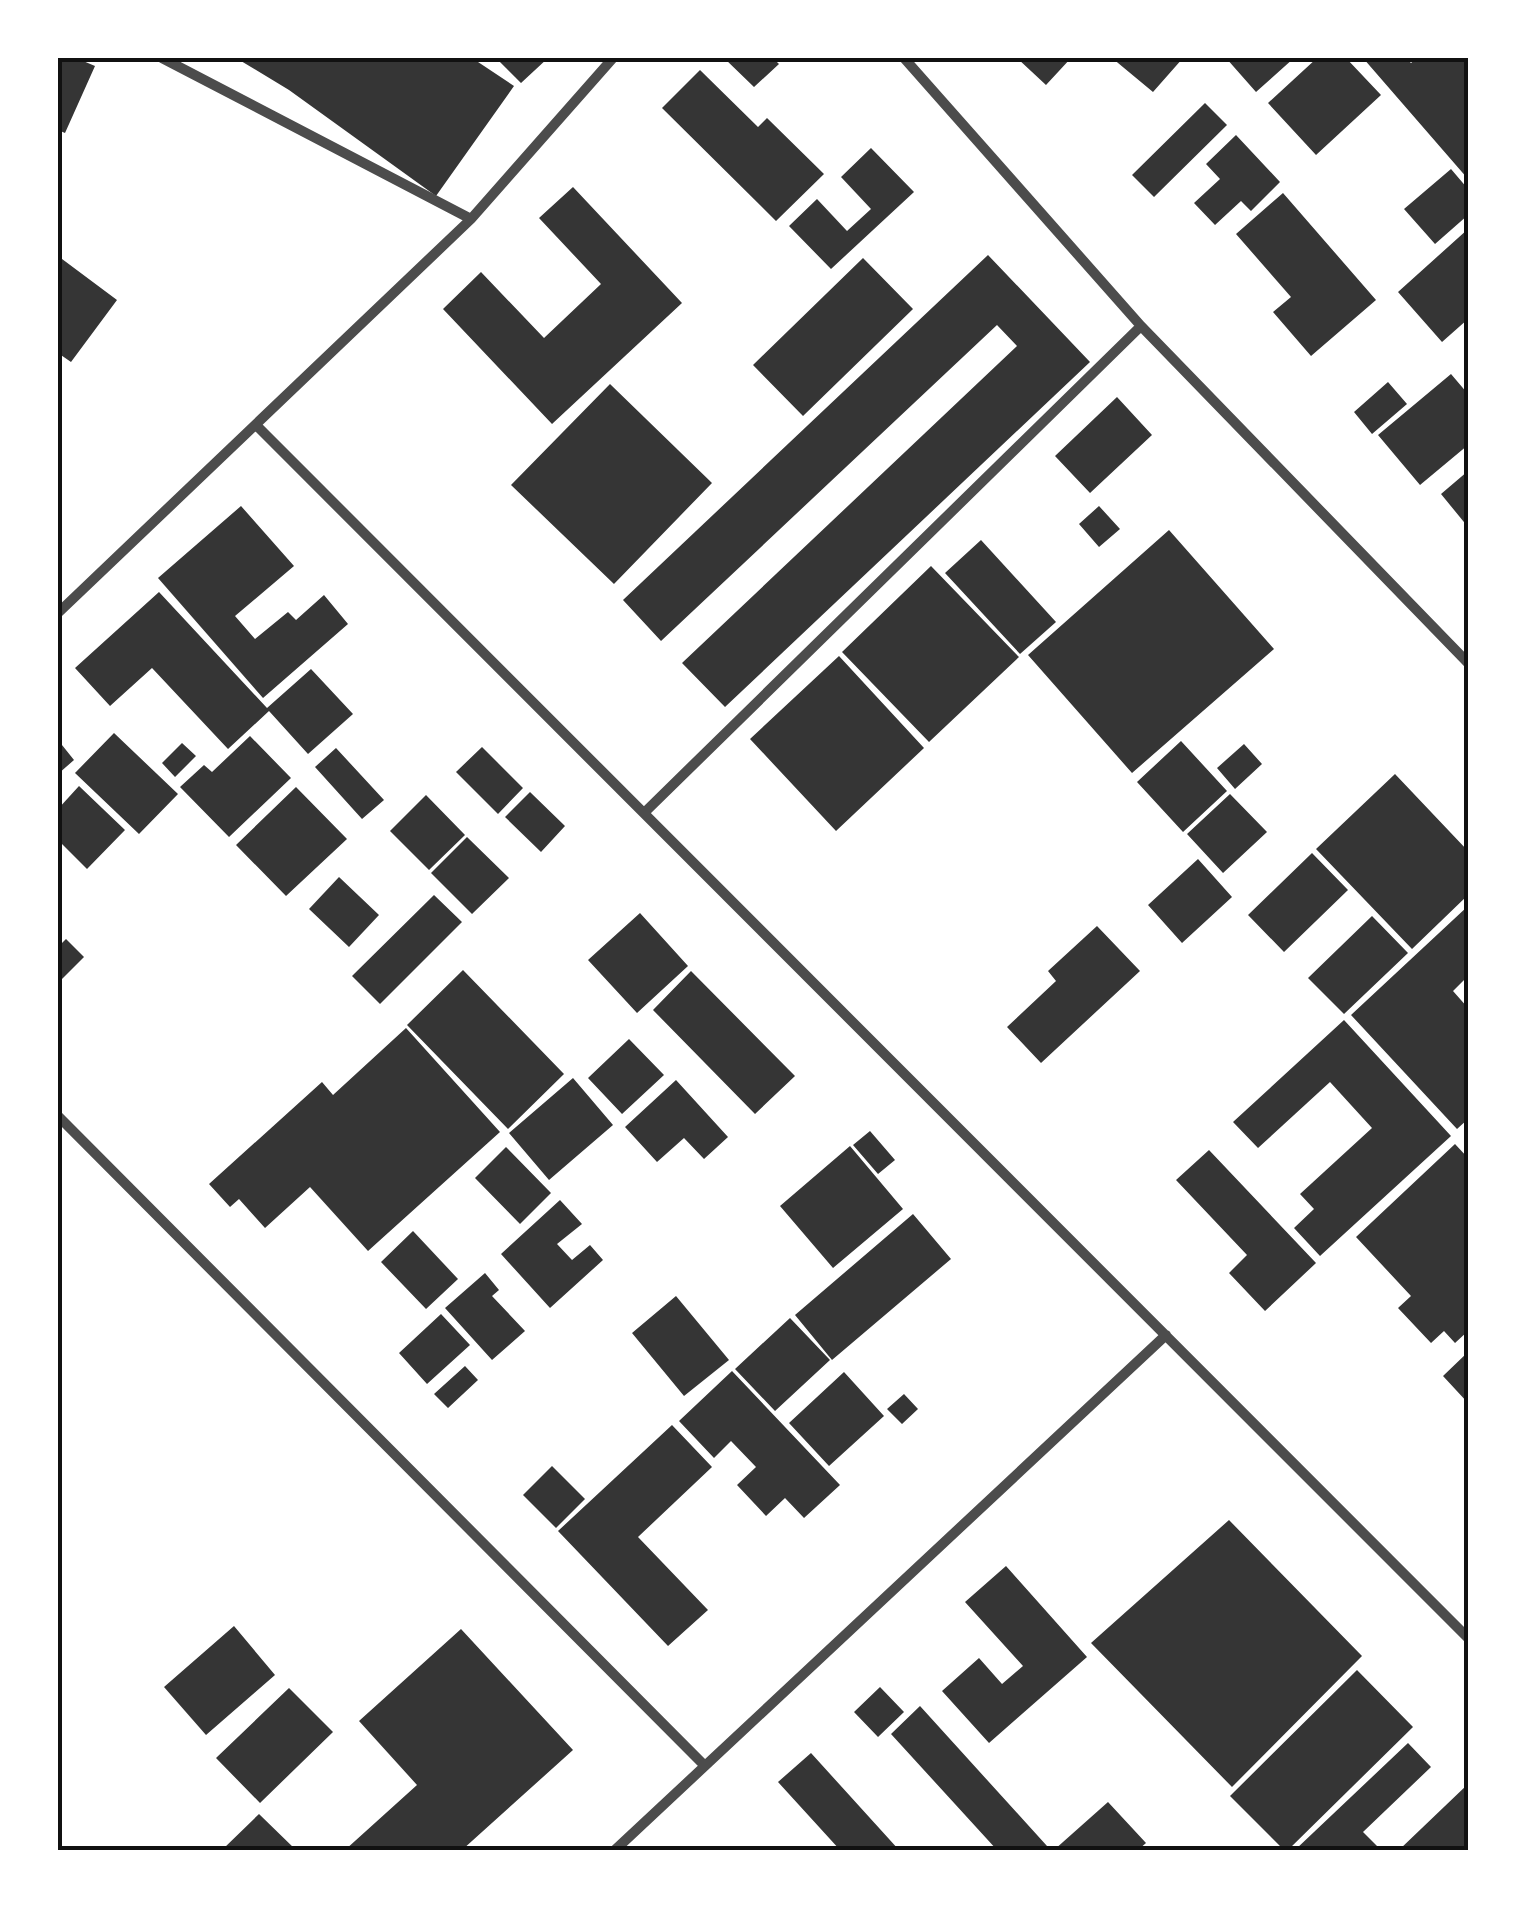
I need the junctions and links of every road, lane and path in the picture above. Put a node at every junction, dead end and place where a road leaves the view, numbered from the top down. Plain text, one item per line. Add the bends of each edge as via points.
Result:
1 (162, 58) edge
2 (614, 58) edge
3 (904, 58) edge
4 (471, 219) junction
5 (1141, 326) junction
6 (256, 425) junction
7 (58, 613) edge
8 (1468, 663) edge
9 (644, 813) junction
10 (58, 1116) edge
11 (1166, 1335) junction
12 (1468, 1638) edge
13 (704, 1765) junction
14 (615, 1850) edge

1 - 4 street
2 - 4 street
3 - 5 street
4 - 6 street
5 - 8 street
5 - 9 street
6 - 7 street
6 - 9 street
9 - 11 street
10 - 13 street
11 - 12 street
11 - 13 street
13 - 14 street

